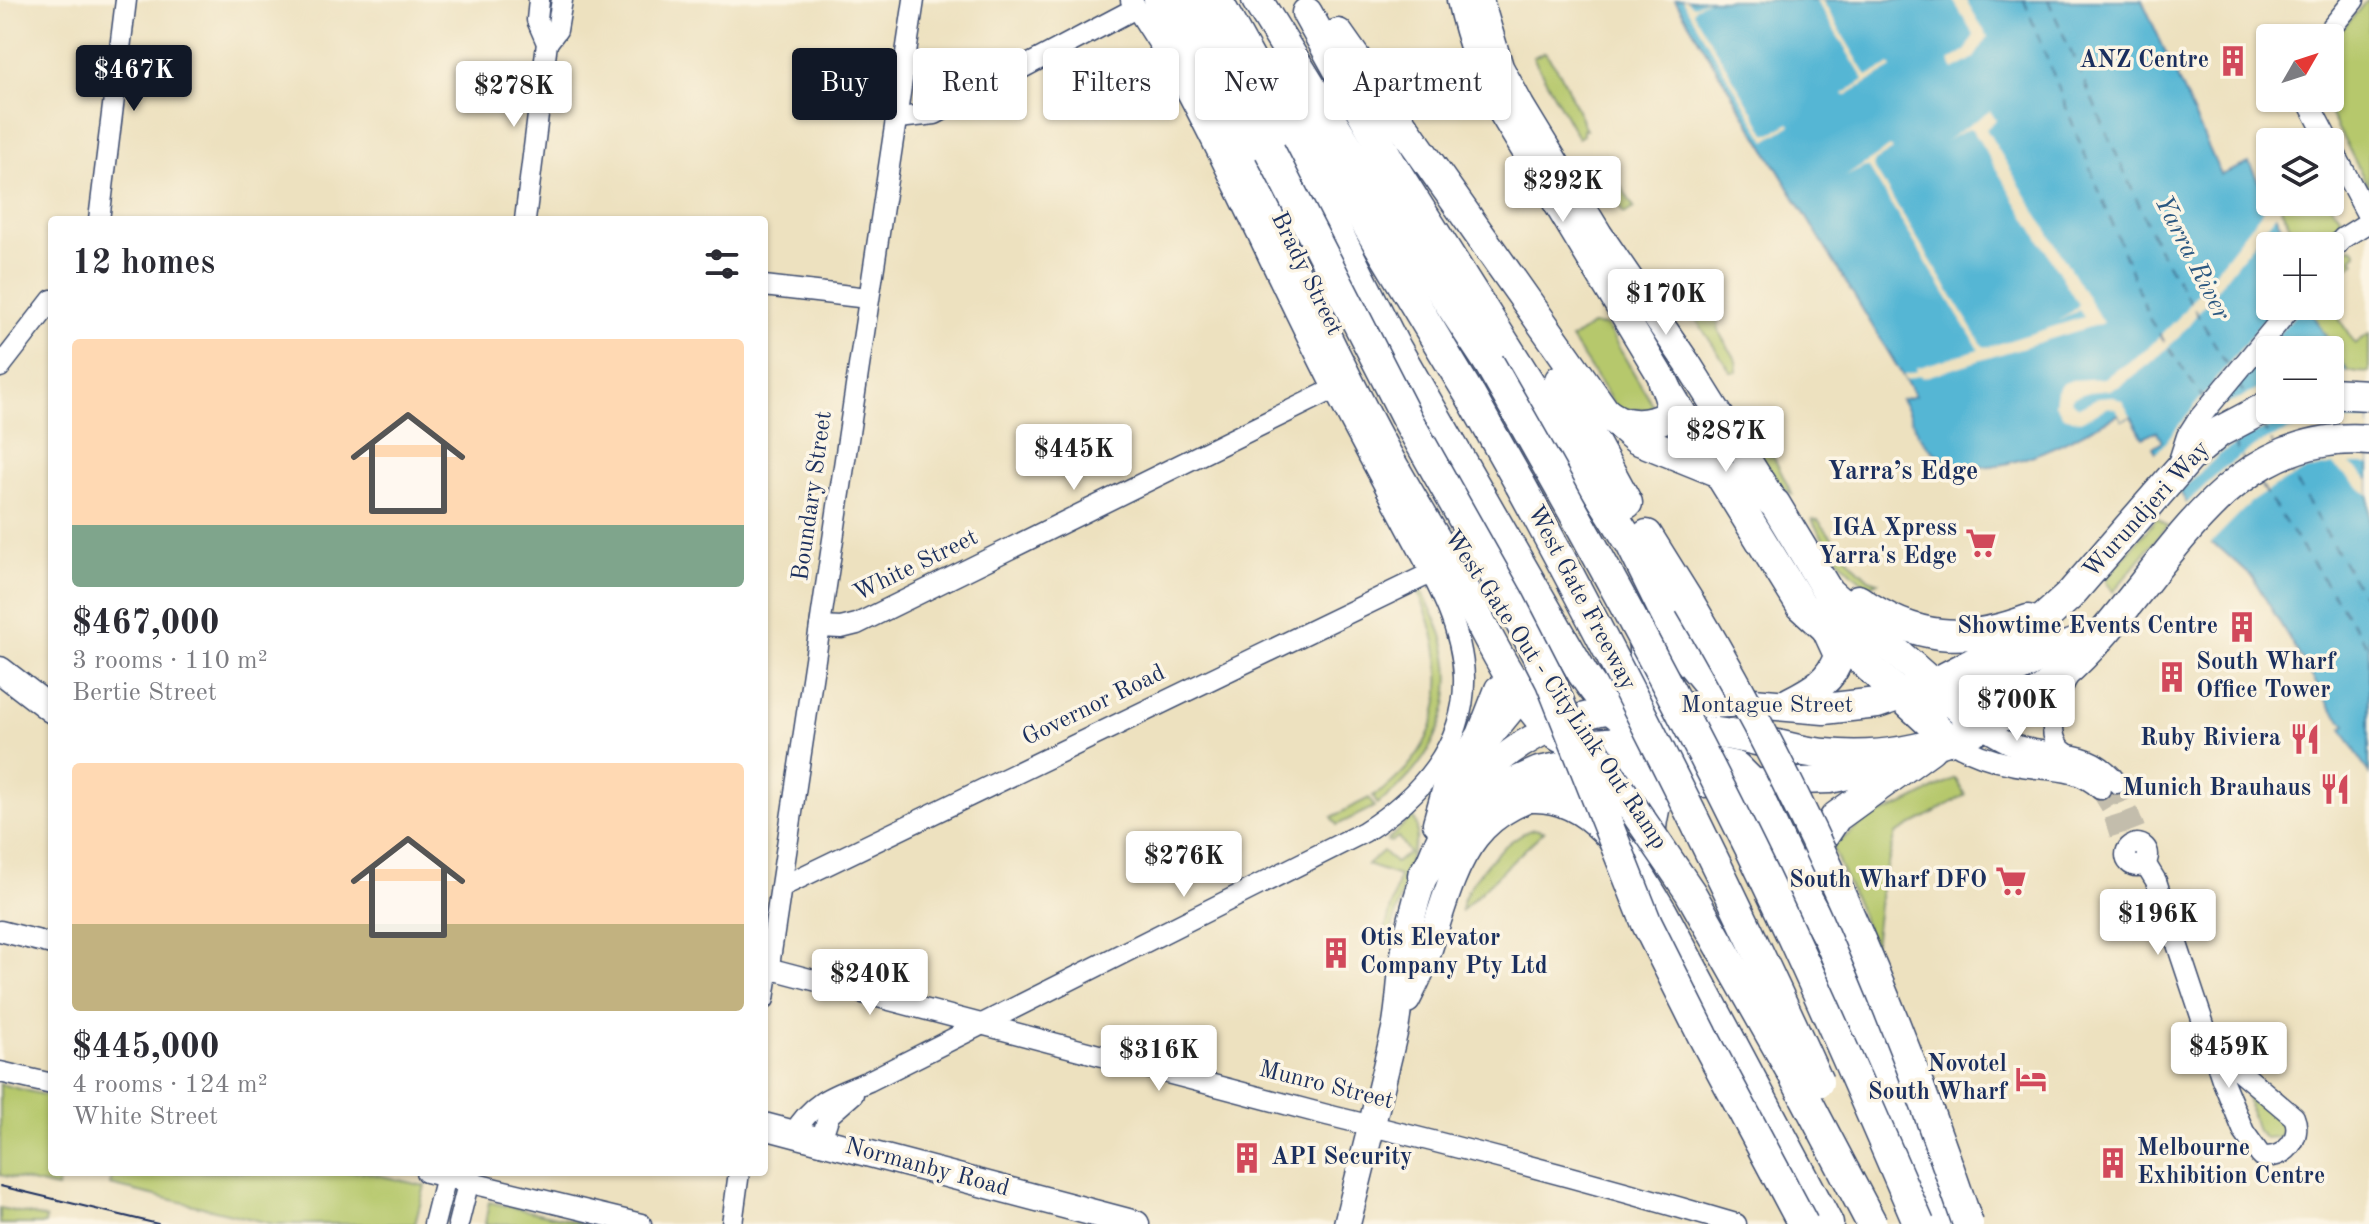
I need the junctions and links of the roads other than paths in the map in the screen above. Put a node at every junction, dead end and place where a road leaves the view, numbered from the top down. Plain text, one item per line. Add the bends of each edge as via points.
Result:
1 (126, 0) edge
2 (539, 0) edge
3 (562, 0) edge
4 (914, 0) edge
5 (1232, 0) edge
6 (1257, 0) edge
7 (1277, 0) edge
8 (1460, 0) edge
9 (1480, 0) edge
10 (2354, 0) edge
11 (1142, 3) edge
12 (1197, 3) edge
13 (1307, 4) edge
14 (2334, 24) edge
15 (547, 43) junction
16 (1195, 72) edge
17 (898, 118) junction
18 (1228, 120) edge
19 (1230, 120) edge
20 (1431, 170) junction
21 (2344, 172) edge
22 (99, 216) edge
23 (525, 216) edge
24 (2369, 220) edge
25 (2344, 238) edge
26 (1405, 245) junction
27 (768, 286) edge
28 (868, 298) junction
29 (48, 305) edge
30 (2280, 320) edge
31 (0, 367) edge
32 (1664, 383) junction
33 (1334, 389) junction
34 (2344, 394) edge
35 (2369, 395) edge
36 (1604, 411) junction
37 (2256, 412) edge
38 (2369, 440) edge
39 (1718, 471) junction
40 (2176, 471) junction
41 (1775, 504) junction
42 (1620, 510) junction
43 (1795, 537) junction
44 (1431, 573) junction
45 (1539, 598) junction
46 (2066, 599) junction
47 (820, 627) junction
48 (1828, 631) junction
49 (2096, 639) junction
50 (0, 670) edge
51 (1510, 691) junction
52 (1941, 693) junction
53 (1901, 696) junction
54 (1771, 704) junction
55 (48, 707) edge
56 (1629, 721) junction
57 (1981, 727) junction
58 (1550, 730) junction
59 (1701, 732) junction
60 (1936, 745) junction
61 (2067, 754) junction
62 (1668, 761) junction
63 (1611, 766) junction
64 (1461, 768) joint
65 (1752, 783) junction
66 (1573, 788) junction
67 (1533, 797) junction
68 (2135, 848) tunnel mouth
69 (1426, 867) junction
70 (781, 887) junction
71 (1667, 921) junction
72 (0, 931) edge
73 (48, 943) edge
74 (1834, 950) junction
75 (768, 957) edge
76 (768, 969) edge
77 (984, 1023) junction
78 (1395, 1026) junction
79 (2207, 1034) junction
80 (0, 1072) edge
81 (869, 1081) junction
82 (48, 1083) edge
83 (1372, 1125) junction
84 (768, 1127) edge
85 (794, 1133) junction
86 (821, 1140) junction
87 (440, 1176) edge
88 (738, 1176) edge
89 (470, 1177) edge
90 (434, 1224) edge
91 (458, 1224) edge
92 (641, 1224) edge
93 (732, 1224) edge
94 (1136, 1224) edge
95 (1347, 1224) edge
96 (1736, 1224) edge
97 (1803, 1224) edge
98 (1828, 1224) edge
99 (1875, 1224) edge
100 (1919, 1224) edge
101 (1947, 1224) edge
102 (1968, 1224) edge

1 - 22 street
2 - 15 street via 537,20
3 - 15 street via 557,30
4 - 17 street, Boundary Street
5 - 26 highway, West Gate Freeway
6 - 26 highway
7 - 26 highway, West Gate Freeway
8 - 32 main road via 1494,98
9 - 41 main road via 1500,67 1521,106
10 - 14 street
11 - 16 highway
11 - 17 street via 935,114
11 - 33 street, Brady Street
12 - 45 highway via 1255,69 1393,343
12 - 97 highway, bridge via 1407,419 1551,682 1654,937
13 - 20 highway
13 - 42 highway via 1390,162
15 - 23 street
17 - 28 street, Boundary Street
18 - 51 highway via 1248,175 1356,398 1492,642
19 - 99 highway, West Gate Out - CityLink Out Ramp, bridge via 1413,472 1506,625 1690,892
20 - 36 highway
20 - 42 highway via 1553,366
21 - 24 street
24 - 25 street
26 - 99 highway, West Gate Freeway, bridge via 1520,484 1744,920 1822,1090
26 - 100 highway, West Gate Freeway, bridge via 1489,363 1629,612 1738,823
27 - 28 street
28 - 47 street, Boundary Street
29 - 31 street
30 - 40 street via 2196,422
32 - 36 highway via 1671,404 1658,421 1620,422
32 - 39 main road
33 - 44 street, Brady Street
33 - 47 street, White Street via 857,624
34 - 35 highway
36 - 39 highway via 1637,439
37 - 40 highway, Wurundjeri Way via 2219,432
38 - 49 highway, Wurundjeri Way via 2330,441 2290,451 2239,479 2188,529
39 - 41 highway via 1751,485
39 - 48 highway via 1788,588
40 - 46 highway, Wurundjeri Way
41 - 43 highway
42 - 54 highway via 1692,666 1721,692
42 - 56 highway via 1647,673
42 - 102 highway, bridge via 1729,670 1829,864 1891,1011
43 - 46 highway via 1850,595 1892,622 1924,632 1987,632 2041,615
43 - 52 highway via 1828,592
44 - 70 street, Governor Road
44 - 77 street, Brady Street via 1459,641 1463,692 1456,728 1415,793 1385,819 1338,847
45 - 51 highway via 1549,622 1550,648 1542,668
45 - 56 highway via 1583,674
46 - 52 highway, Montague Street via 2029,632
47 - 70 street, Boundary Street
48 - 53 highway
48 - 54 highway via 1839,655 1834,670 1823,683
49 - 52 highway via 2054,650 1979,690
49 - 57 highway via 2037,694
49 - 61 street via 2062,687 2053,721 2055,742
50 - 55 main road
51 - 58 highway
51 - 64 highway
52 - 53 highway, Montague Street
52 - 57 highway
53 - 54 highway, Montague Street via 1841,709
53 - 60 highway
54 - 56 main road, Montague Street
54 - 59 highway via 1738,712
56 - 58 highway via 1570,741
56 - 62 highway
56 - 63 highway
57 - 60 highway
57 - 61 street via 2015,745
58 - 69 main road via 1503,758 1465,794
59 - 60 highway via 1821,754 1881,754
59 - 62 highway
60 - 61 street via 2012,765 2078,774 2109,786 2096,763
60 - 65 main road via 1854,776
60 - 74 highway via 1849,806 1820,841 1814,885
62 - 63 highway
62 - 65 highway via 1729,764
62 - 66 main road
62 - 71 highway via 1650,840 1654,886
63 - 66 highway
63 - 69 highway via 1553,769 1503,788 1461,821
64 - 69 main road via 1445,791
65 - 74 highway
66 - 67 main road
67 - 71 highway via 1558,798 1590,817 1621,850
67 - 78 main road via 1497,817 1464,853
68 - 79 street via 2156,881
69 - 78 main road via 1406,941
70 - 75 street, Boundary Street
71 - 98 highway
72 - 73 street
74 - 101 highway
76 - 77 street, Munro Street
77 - 81 street, Brady Street
77 - 83 street, Munro Street
78 - 83 main road
79 - 79 street via 2224,1058 2294,1117 2296,1138 2282,1153 2266,1158 2253,1147
80 - 82 street
81 - 85 street via 821,1101
81 - 86 street via 829,1115
83 - 95 main road
83 - 96 street, Munro Street
84 - 85 main road, Normanby Road
85 - 86 main road, Normanby Road
86 - 94 main road, Normanby Road
87 - 90 street
88 - 93 street
89 - 91 street
89 - 92 street

